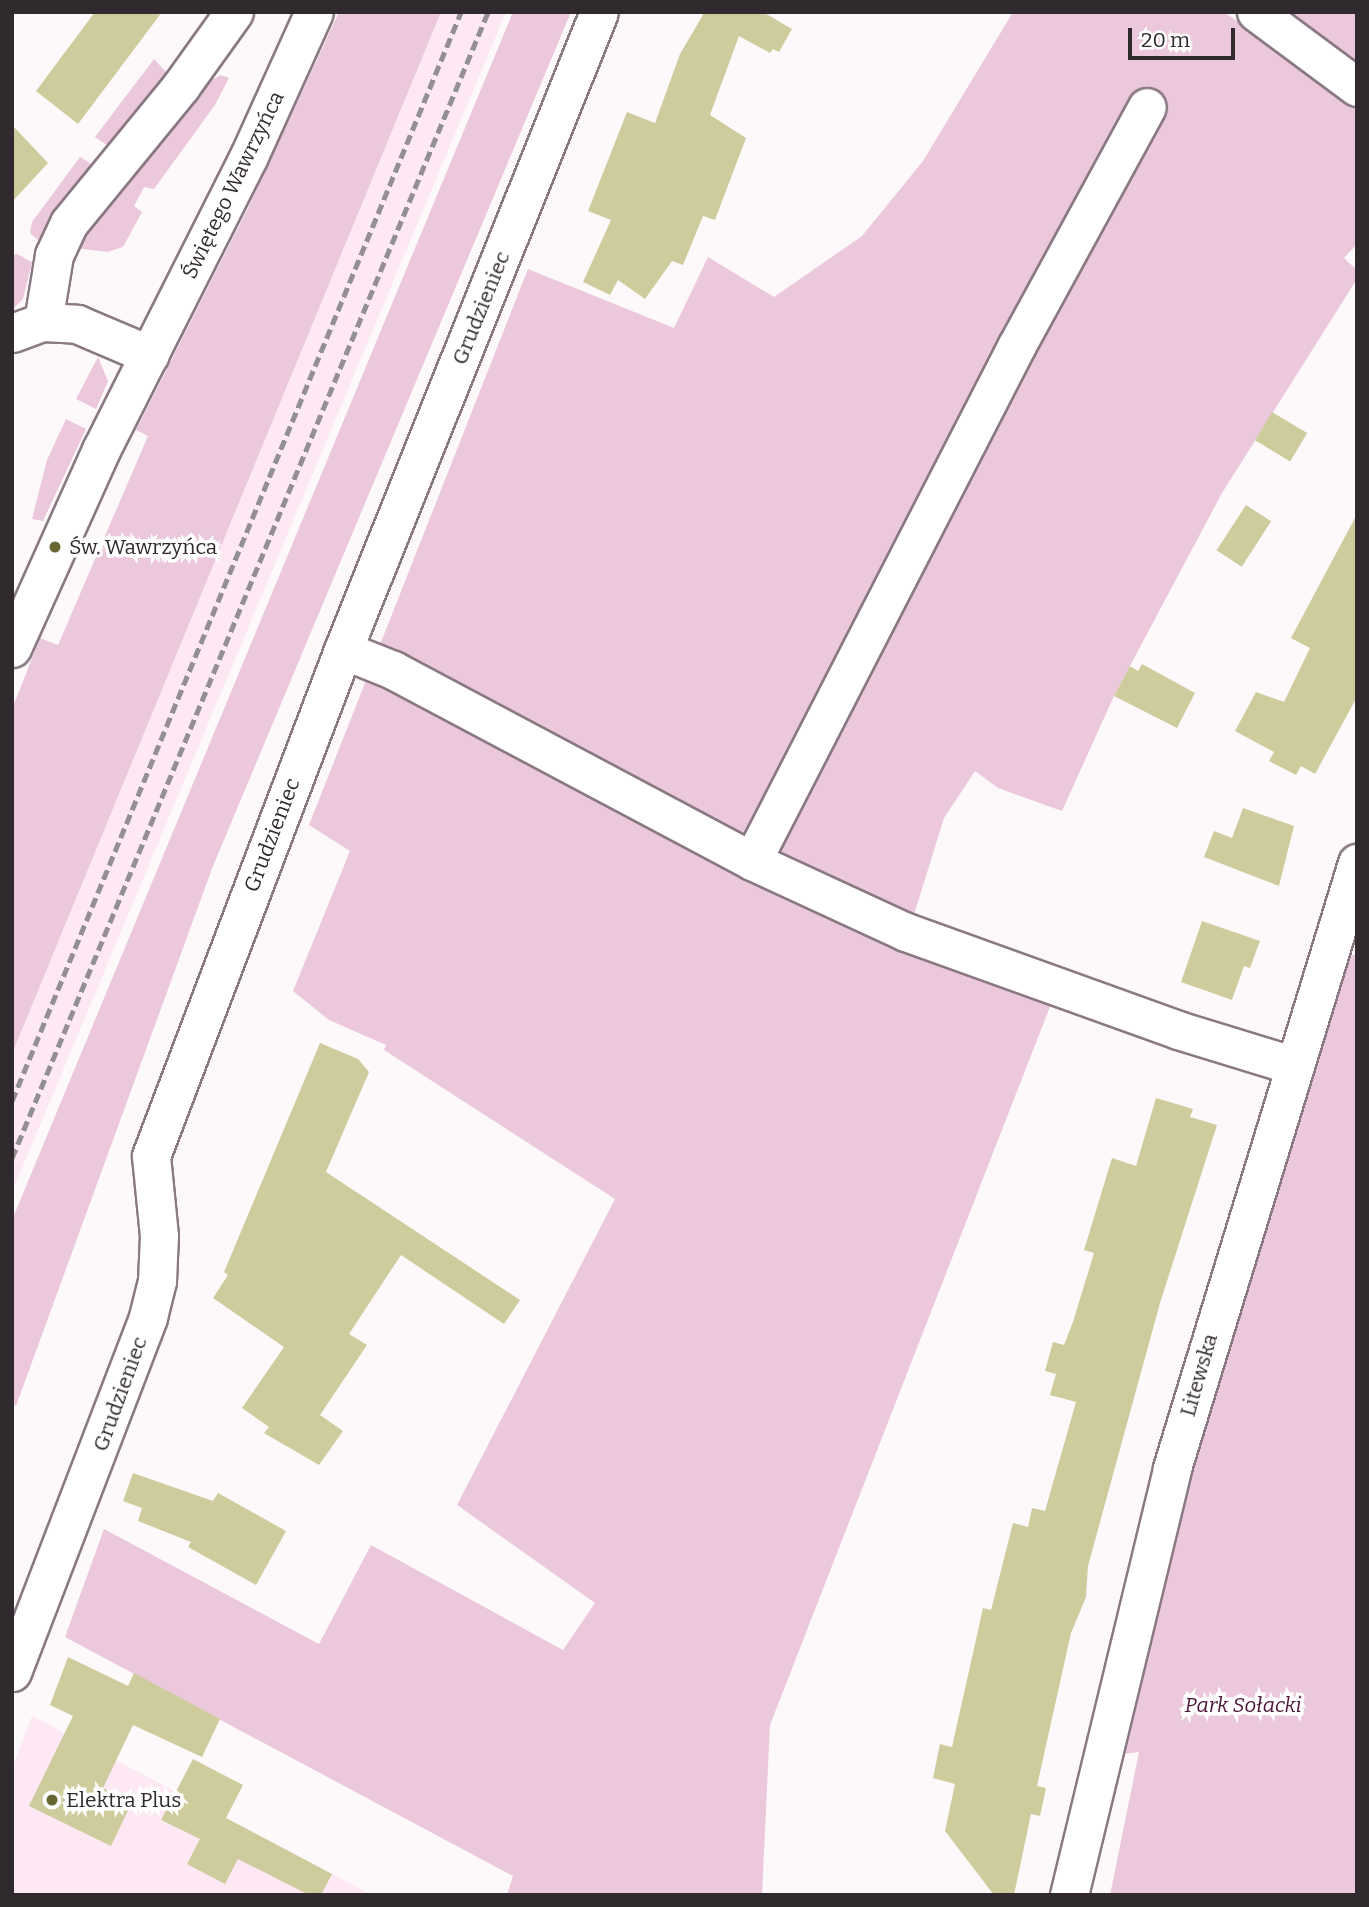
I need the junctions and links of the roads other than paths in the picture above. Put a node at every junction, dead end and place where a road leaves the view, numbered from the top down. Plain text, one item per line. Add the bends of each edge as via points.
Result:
1 (234, 12) edge
2 (314, 12) edge
3 (600, 12) edge
4 (1256, 12) edge
5 (1357, 87) edge
6 (1147, 107) dead end
7 (27, 327) edge
8 (150, 355) junction
9 (12, 648) edge
10 (343, 650) junction
11 (752, 861) junction
12 (1357, 863) edge
13 (1292, 1065) junction
14 (12, 1672) edge
15 (1069, 1895) edge

1 - 7 street via 181,86 69,222
2 - 8 street, Świętego Wawrzyńca
3 - 10 street, Grudzieniec
4 - 5 street
6 - 11 street via 1017,345
7 - 8 street via 77,324
8 - 9 street, Świętego Wawrzyńca via 55,547
10 - 11 street via 393,670
10 - 14 street, Grudzieniec via 151,1156 159,1236 157,1281 148,1317
11 - 13 street via 906,932 1158,1023
12 - 13 street, Litewska
13 - 15 street, Litewska via 1166,1494

